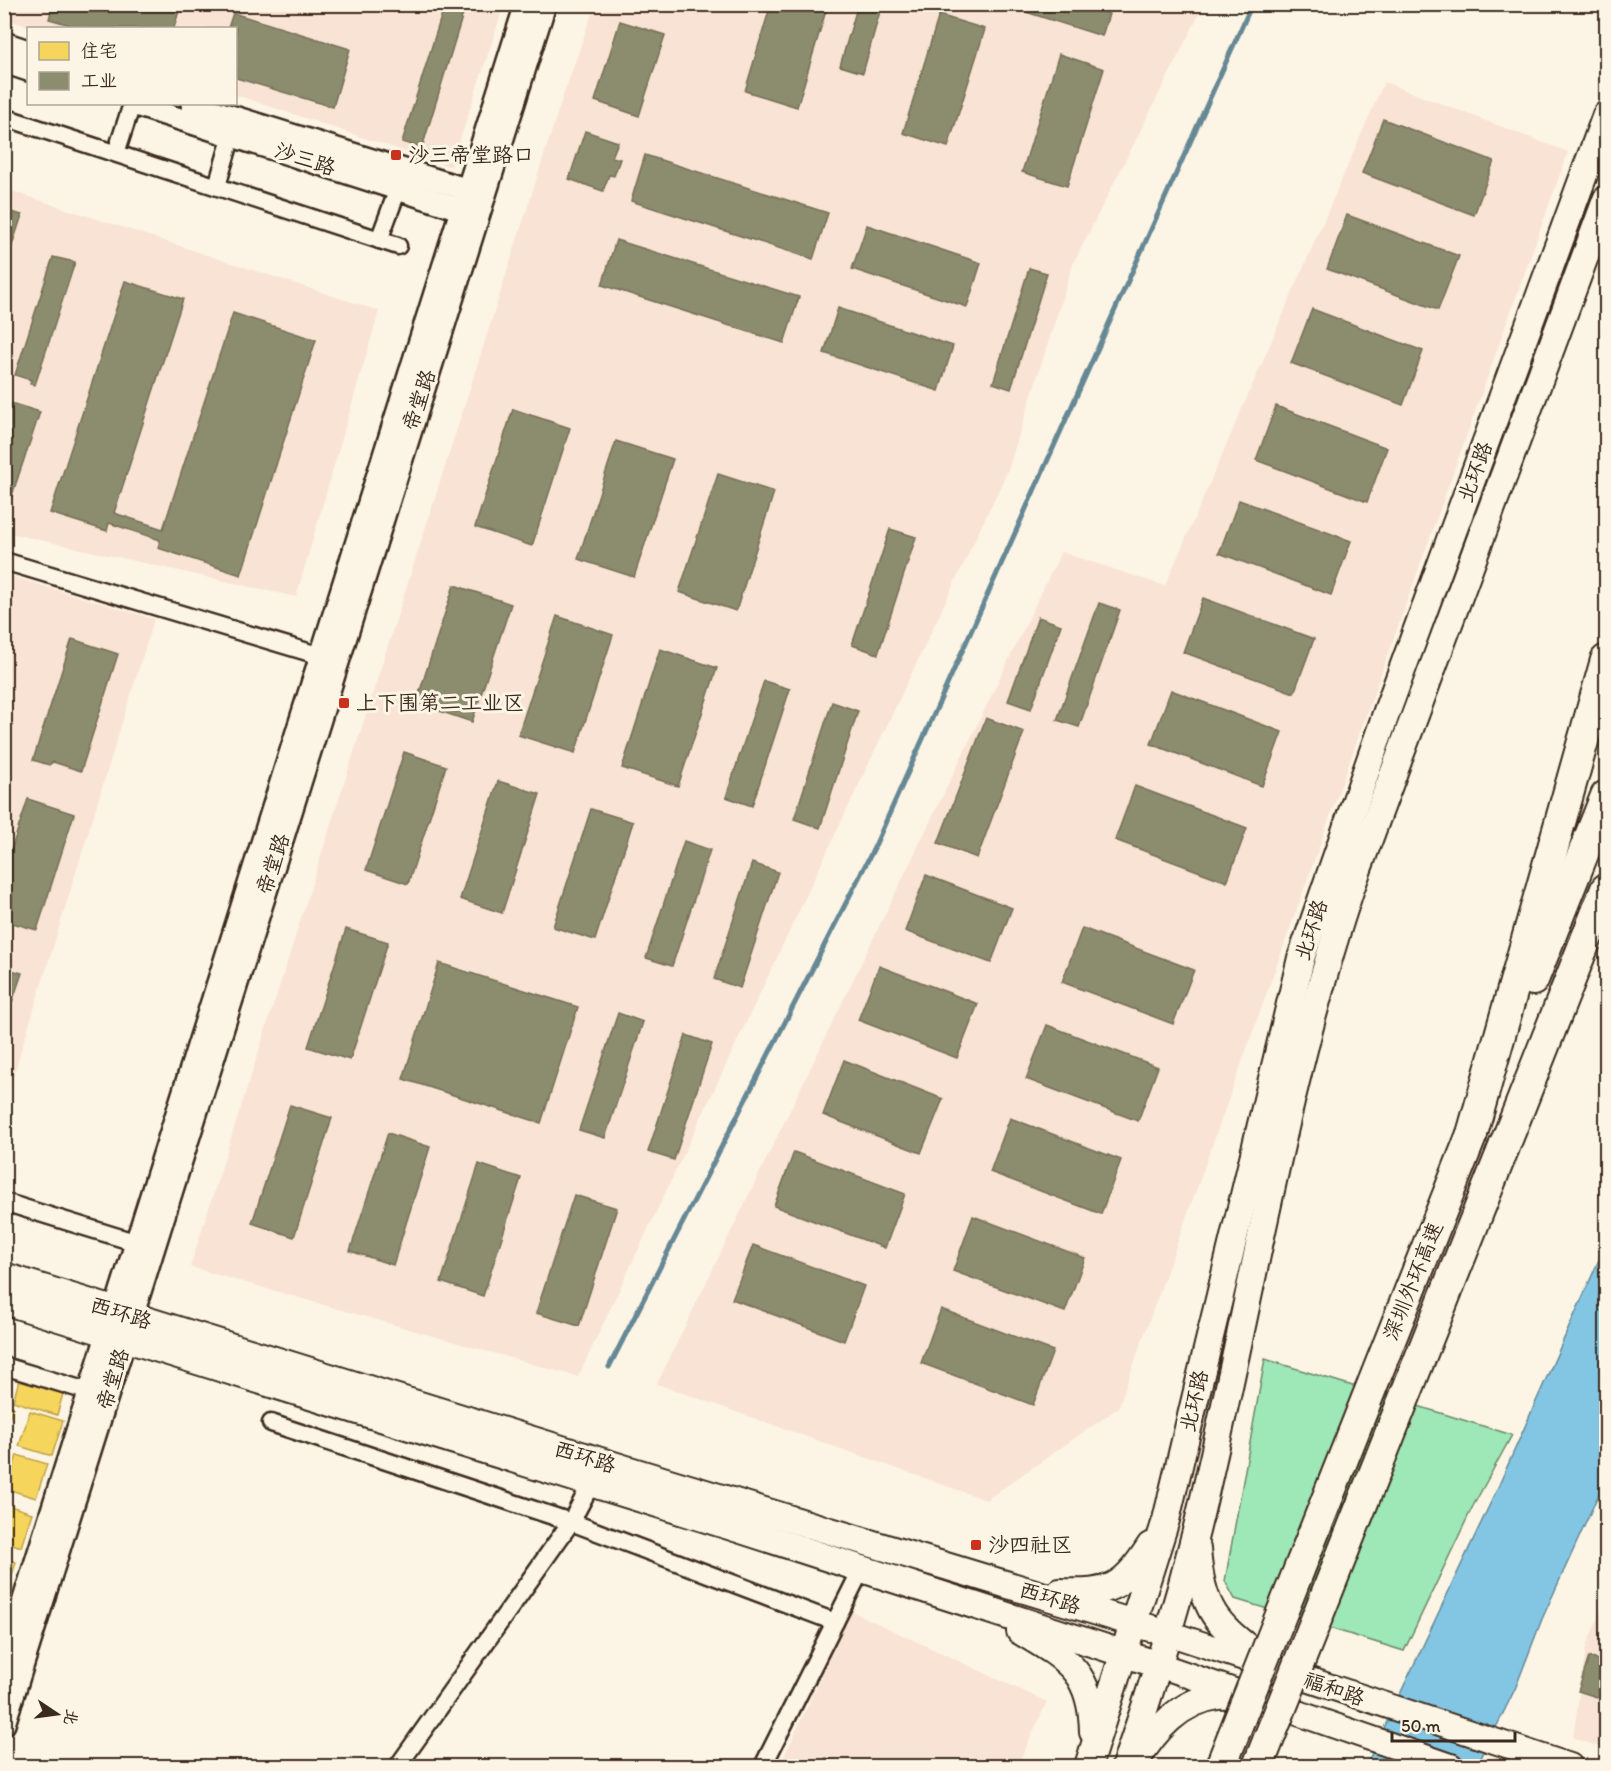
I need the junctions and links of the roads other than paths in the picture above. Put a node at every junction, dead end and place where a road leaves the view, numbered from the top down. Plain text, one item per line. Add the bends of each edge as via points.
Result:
1 (526, 4) edge
2 (545, 4) edge
3 (4, 43) edge
4 (27, 51) edge
5 (4, 62) edge
6 (27, 70) edge
7 (132, 105) edge
8 (135, 105) edge
9 (195, 105) edge
10 (1606, 115) edge
11 (4, 117) edge
12 (232, 135) junction
13 (116, 153) junction
14 (217, 186) junction
15 (398, 189) junction
16 (1606, 200) edge
17 (472, 202) junction
18 (380, 240) junction
19 (398, 246) dead end
20 (4, 561) edge
21 (329, 658) junction
22 (1606, 660) edge
23 (1606, 796) edge
24 (1606, 889) edge
25 (1606, 945) edge
26 (1472, 1134) junction
27 (1504, 1147) junction
28 (4, 1202) edge
29 (144, 1246) junction
30 (4, 1276) edge
31 (4, 1301) edge
32 (120, 1325) junction
33 (4, 1366) edge
34 (90, 1392) junction
35 (271, 1423) dead end
36 (591, 1484) junction
37 (1166, 1520) junction
38 (571, 1522) junction
39 (1196, 1531) junction
40 (861, 1570) junction
41 (1023, 1590) junction
42 (987, 1610) junction
43 (836, 1622) junction
44 (1134, 1623) junction
45 (1168, 1633) junction
46 (1123, 1653) junction
47 (4, 1663) edge
48 (1159, 1665) junction
49 (1274, 1668) junction
50 (1260, 1701) junction
51 (4, 1724) edge
52 (1090, 1758) edge
53 (398, 1767) edge
54 (763, 1767) edge
55 (1125, 1767) edge
56 (1133, 1767) edge
57 (1221, 1767) edge
58 (1258, 1767) edge
59 (1451, 1767) edge
60 (1570, 1767) edge

1 - 17 street, 帝堂路
2 - 17 street, 帝堂路
3 - 4 street
5 - 6 street
7 - 13 street
8 - 12 street, 沙三路
9 - 17 street, 沙三路
10 - 37 main road, 北环路 via 1387,711 1301,958
11 - 13 street
12 - 14 street
12 - 15 street, 沙三路
13 - 14 street
14 - 18 street
15 - 17 street, 沙三路
15 - 18 street
16 - 39 main road, 北环路 via 1355,877 1326,965
17 - 21 street, 帝堂路
18 - 19 street
20 - 21 street
21 - 29 street, 帝堂路
22 - 26 highway
23 - 26 highway, 深圳外环高速
24 - 27 highway, 深圳外环高速
25 - 27 highway
26 - 57 highway, 深圳外环高速, bridge
27 - 58 highway, 深圳外环高速, bridge
28 - 29 street
29 - 32 street, 帝堂路
30 - 32 main road, 西环路
31 - 32 main road, 西环路
32 - 34 street, 帝堂路
32 - 36 main road, 西环路
32 - 41 main road, 西环路
32 - 51 street, 帝堂路
33 - 34 street
34 - 47 street, 帝堂路
35 - 38 street
36 - 38 street
36 - 40 main road, 西环路
37 - 41 main road via 1136,1568 1116,1586 1091,1593
37 - 44 main road, 北环路
38 - 43 street
38 - 53 street
39 - 45 main road, 北环路
39 - 49 main road via 1201,1587 1209,1609 1224,1628
40 - 42 main road, 西环路
40 - 43 street
41 - 44 main road, 西环路
42 - 46 main road, 西环路
42 - 52 main road via 1060,1655 1079,1674 1090,1699
43 - 54 street
44 - 45 main road, 西环路
44 - 46 main road, 北环路
45 - 48 main road, 北环路
45 - 49 main road, 福和路
46 - 48 main road, 西环路
46 - 52 main road, 北环路
48 - 50 main road, 福和路
48 - 55 main road, 北环路
49 - 60 main road, 福和路
50 - 56 main road via 1220,1696 1194,1704 1160,1727
50 - 59 main road, 福和路

